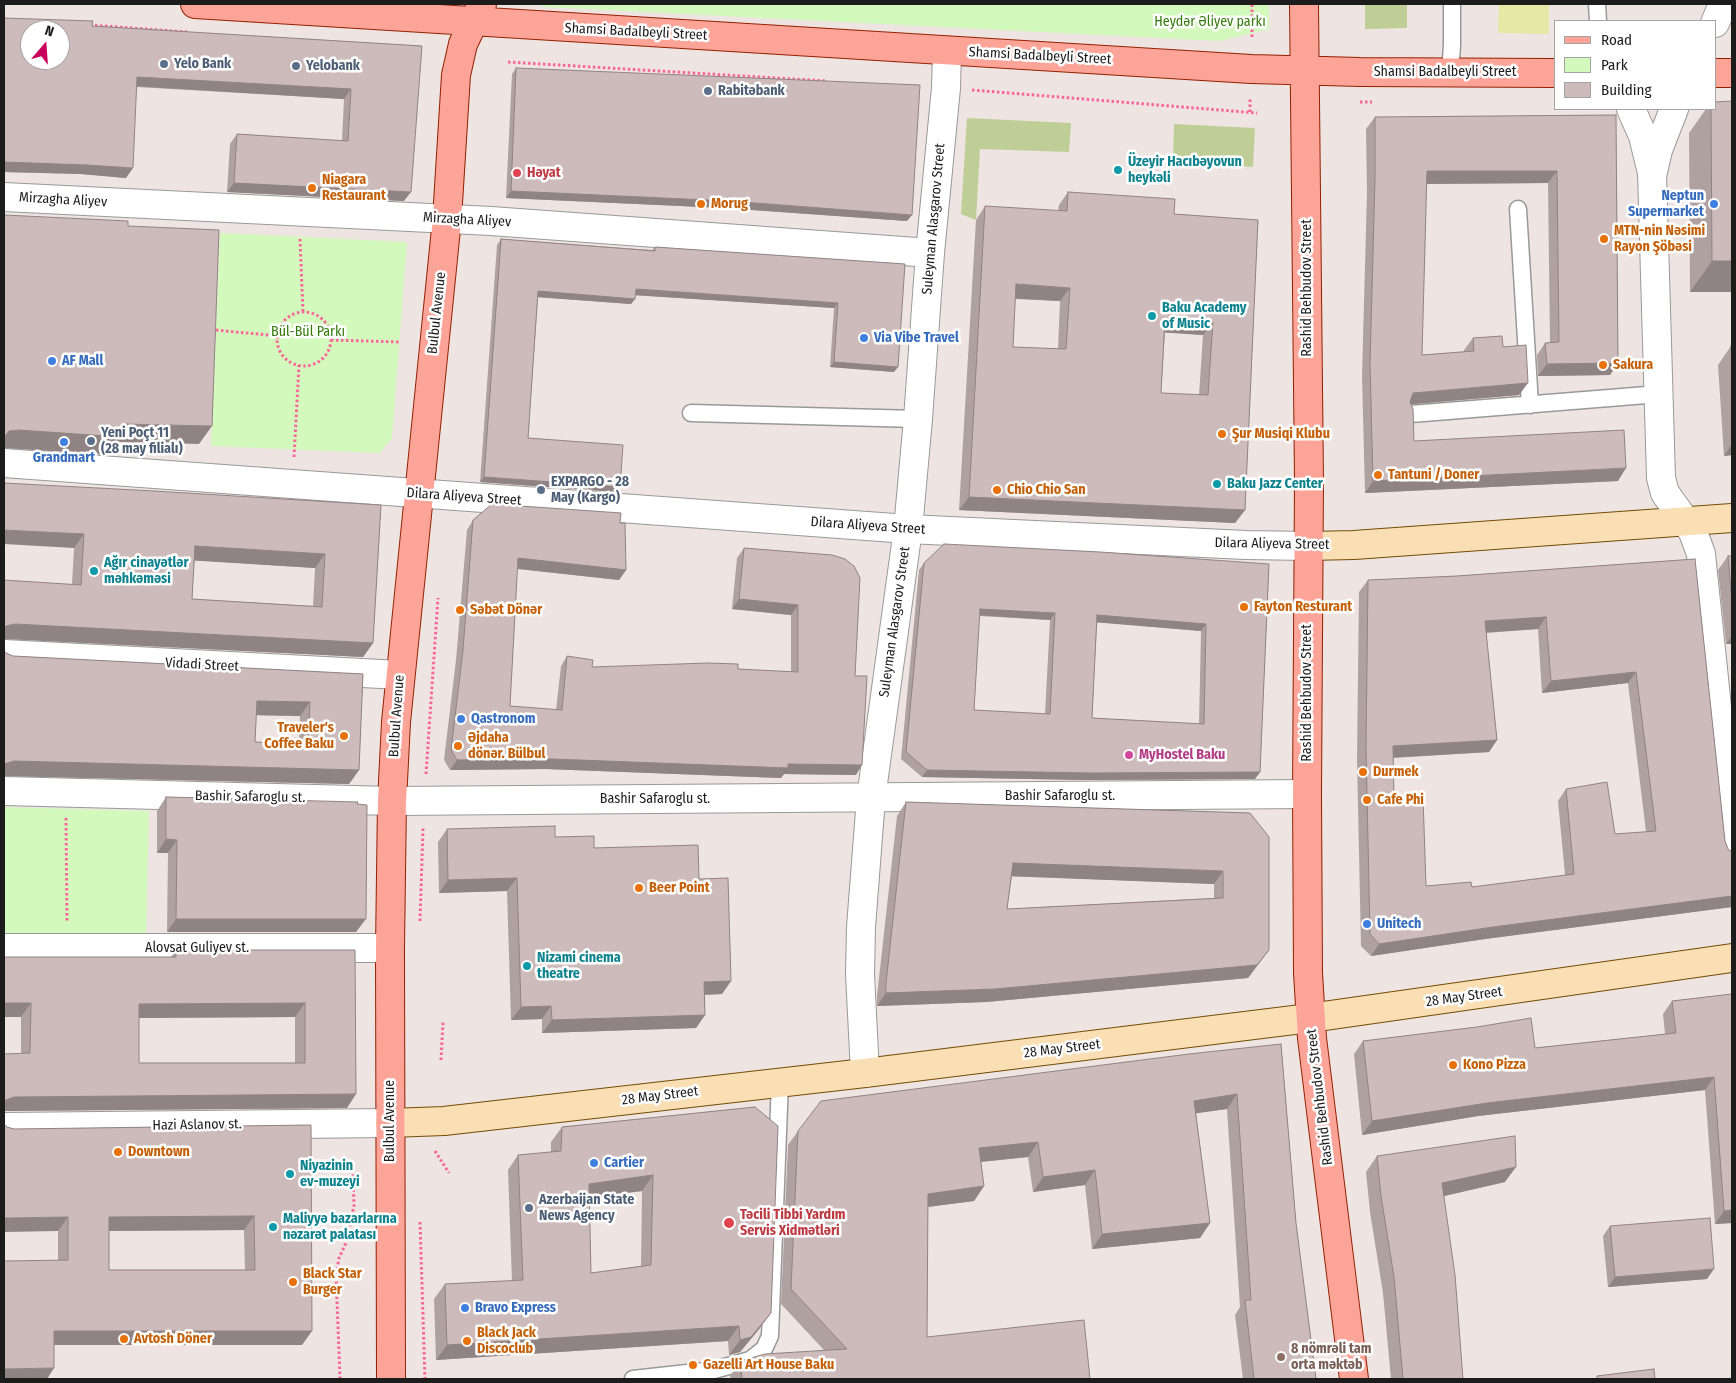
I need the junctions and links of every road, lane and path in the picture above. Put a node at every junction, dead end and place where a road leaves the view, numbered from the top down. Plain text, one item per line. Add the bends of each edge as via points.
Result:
1 (195, 4) edge
2 (1252, 4) edge
3 (1304, 4) edge
4 (1452, 4) edge
5 (1597, 4) edge
6 (1722, 4) edge
7 (478, 12) edge
8 (1598, 20) edge
9 (1716, 20) edge
10 (1252, 37) dead end
11 (947, 50) junction
12 (508, 62) dead end
13 (1305, 71) junction
14 (1450, 72) junction
15 (1554, 73) edge
16 (1716, 73) edge
17 (1732, 73) edge
18 (829, 81) edge
19 (946, 88) junction
20 (1250, 97) dead end
21 (1631, 110) edge
22 (1674, 110) edge
23 (1250, 112) junction
24 (1257, 113) dead end
25 (1652, 173) junction
26 (4, 197) edge
27 (1518, 210) dead end
28 (446, 219) junction
29 (300, 237) dead end
30 (930, 253) junction
31 (303, 312) junction
32 (216, 330) edge
33 (278, 336) junction
34 (331, 340) junction
35 (400, 342) dead end
36 (299, 365) junction
37 (1659, 394) junction
38 (1530, 405) junction
39 (691, 413) dead end
40 (1411, 414) edge
41 (918, 419) junction
42 (4, 463) edge
43 (292, 484) junction
44 (418, 494) junction
45 (1732, 518) edge
46 (1685, 521) junction
47 (908, 529) junction
48 (1308, 546) junction
49 (438, 594) dead end
50 (4, 654) edge
51 (400, 675) junction
52 (426, 780) dead end
53 (4, 791) edge
54 (66, 792) junction
55 (1307, 794) junction
56 (871, 798) junction
57 (392, 801) junction
58 (1732, 851) edge
59 (4, 948) edge
60 (67, 948) junction
61 (390, 948) junction
62 (1732, 958) edge
63 (1310, 1018) junction
64 (443, 1022) dead end
65 (441, 1060) dead end
66 (865, 1073) junction
67 (780, 1082) junction
68 (390, 1123) junction
69 (4, 1127) edge
70 (435, 1151) dead end
71 (353, 1172) dead end
72 (449, 1173) dead end
73 (420, 1220) dead end
74 (340, 1379) edge
75 (391, 1379) edge
76 (425, 1379) edge
77 (633, 1379) edge
78 (1354, 1379) edge

1 - 7 main road, Shamsi Badalbeyli Street via 418,17
2 - 10 path
3 - 13 main road, Rashid Behbudov Street
4 - 14 lane
5 - 8 lane
6 - 9 street
7 - 11 main road, Shamsi Badalbeyli Street via 526,25
7 - 28 main road, Bulbul Avenue via 460,55 456,75
11 - 13 main road, Shamsi Badalbeyli Street
11 - 19 street, Suleyman Alasgarov Street
12 - 18 path
13 - 14 main road, Shamsi Badalbeyli Street
13 - 48 main road, Rashid Behbudov Street
14 - 15 main road, Shamsi Badalbeyli Street
16 - 17 main road
19 - 23 path
19 - 30 street, Suleyman Alasgarov Street
20 - 23 path
21 - 25 street via 1643,136
22 - 25 street
23 - 24 path
25 - 37 street
26 - 28 street, Mirzagha Aliyev
27 - 38 lane
28 - 30 street, Mirzagha Aliyev
28 - 44 main road, Bulbul Avenue
29 - 31 path
30 - 41 street, Suleyman Alasgarov Street
31 - 33 path via 292,314 283,322
31 - 34 path via 323,320
32 - 33 path
33 - 36 path via 281,353
34 - 35 path
34 - 36 path via 321,360 311,365
36 - 43 path
37 - 38 lane
37 - 46 street via 1661,478 1665,493
38 - 40 lane
39 - 41 lane
41 - 47 street, Suleyman Alasgarov Street
42 - 43 street, Dilara Aliyeva Street
43 - 44 street, Dilara Aliyeva Street
44 - 47 street, Dilara Aliyeva Street
44 - 51 main road, Bulbul Avenue
45 - 46 main road, Dilara Aliyeva Street
46 - 48 main road, Dilara Aliyeva Street
46 - 58 street via 1701,554
47 - 48 street, Dilara Aliyeva Street
47 - 56 street, Suleyman Alasgarov Street
48 - 55 main road, Rashid Behbudov Street
49 - 52 path
50 - 51 street, Vidadi Street
51 - 57 main road, Bulbul Avenue
53 - 54 street, Bashir Safaroglu st.
54 - 57 street, Bashir Safaroglu st.
54 - 60 path
55 - 56 street, Bashir Safaroglu st.
55 - 63 main road, Rashid Behbudov Street
56 - 57 street, Bashir Safaroglu st.
56 - 66 street, Suleyman Alasgarov Street via 861,927
57 - 61 main road, Bulbul Avenue
59 - 60 street, Alovsat Guliyev st.
60 - 61 street, Alovsat Guliyev st.
61 - 68 main road, Bulbul Avenue
62 - 63 main road, 28 May Street
63 - 66 main road, 28 May Street
63 - 78 main road, Rashid Behbudov Street
64 - 65 path
66 - 67 main road, 28 May Street
67 - 68 main road, 28 May Street via 444,1121
67 - 77 lane via 770,1336 764,1349 750,1360 714,1370
68 - 69 street, Hazi Aslanov st.
68 - 75 main road, Bulbul Avenue
70 - 72 path
71 - 74 path via 354,1206 336,1274
73 - 76 path

